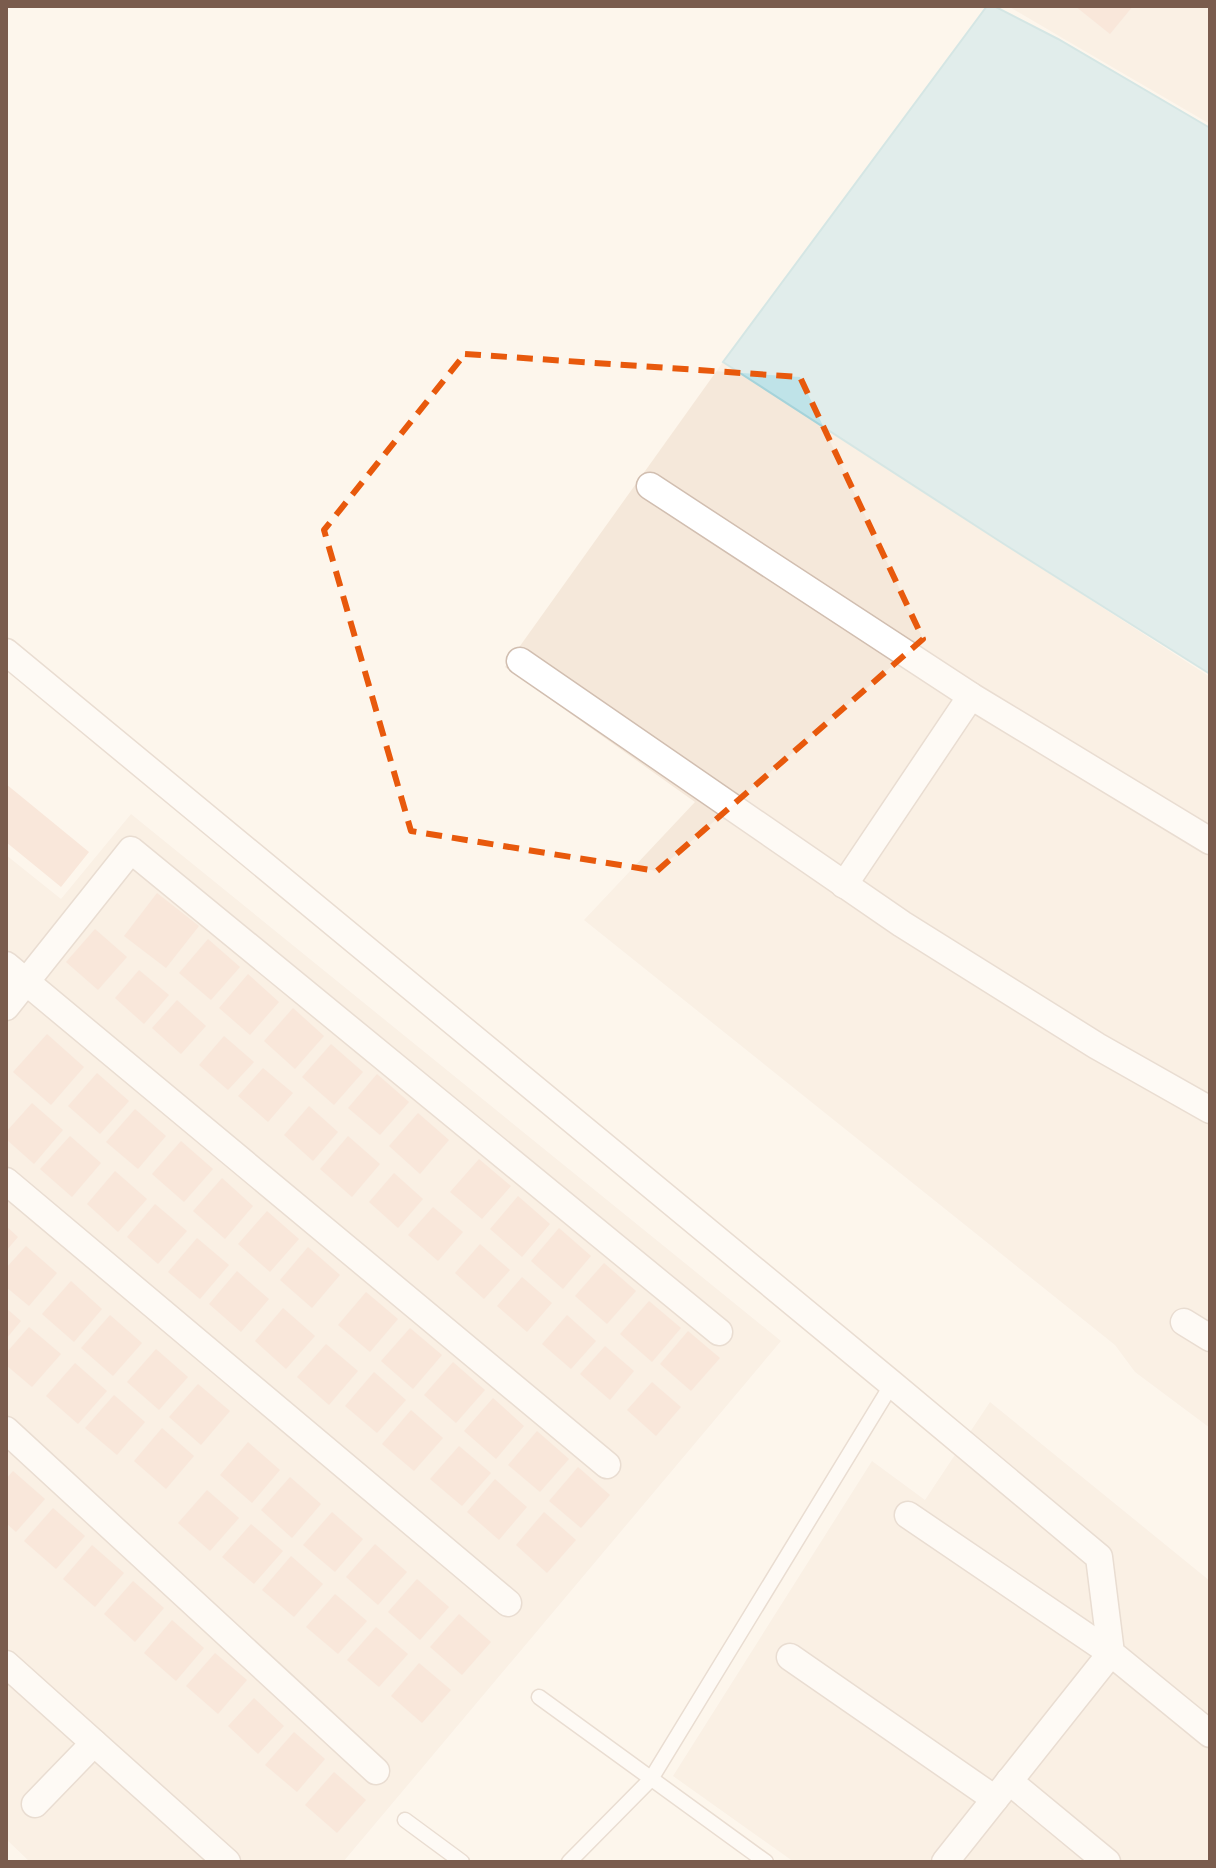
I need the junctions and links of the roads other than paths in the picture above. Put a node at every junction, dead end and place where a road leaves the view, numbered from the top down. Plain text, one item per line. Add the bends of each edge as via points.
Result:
1 (650, 486) dead end
2 (6, 652) edge
3 (520, 661) dead end
4 (971, 696) junction
5 (1210, 841) edge
6 (844, 885) junction
7 (16, 974) edge
8 (6, 1007) edge
9 (1210, 1110) edge
10 (6, 1181) edge
11 (1184, 1322) dead end
12 (719, 1332) dead end
13 (1210, 1338) edge
14 (892, 1384) junction
15 (6, 1430) edge
16 (607, 1465) dead end
17 (908, 1515) dead end
18 (508, 1603) dead end
19 (1111, 1653) junction
20 (790, 1657) dead end
21 (6, 1664) edge
22 (539, 1697) dead end
23 (1210, 1734) edge
24 (94, 1743) junction
25 (376, 1771) dead end
26 (651, 1779) junction
27 (1002, 1790) junction
28 (35, 1804) dead end
29 (405, 1820) dead end
30 (219, 1859) edge
31 (462, 1862) edge
32 (569, 1862) edge
33 (766, 1862) edge
34 (945, 1862) edge
35 (1107, 1862) edge

1 - 4 street
2 - 14 street
3 - 6 street
4 - 5 street
4 - 6 street
6 - 9 street via 1097,1046
7 - 8 street
7 - 12 street via 131,850
7 - 16 street
10 - 18 street
11 - 13 street
14 - 19 street via 1099,1557
14 - 26 lane
15 - 25 street
17 - 19 street
19 - 23 street
19 - 27 street
20 - 27 street
21 - 24 street
22 - 26 lane
24 - 28 street
24 - 30 street
26 - 32 lane
26 - 33 lane
27 - 34 street
27 - 35 street
29 - 31 lane

